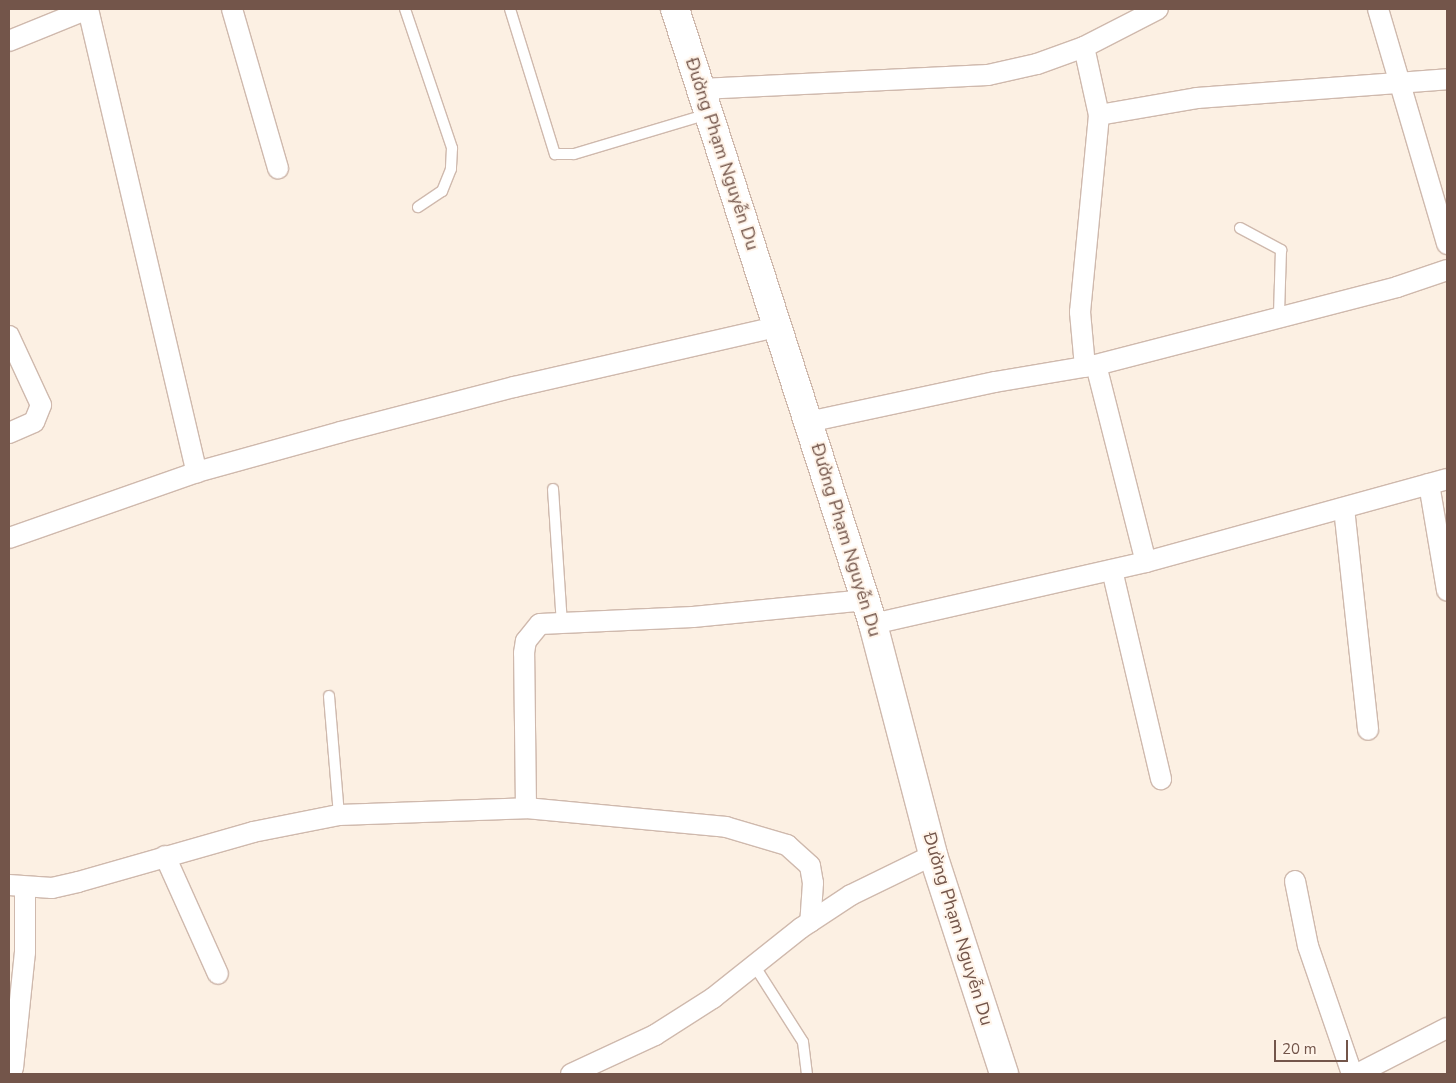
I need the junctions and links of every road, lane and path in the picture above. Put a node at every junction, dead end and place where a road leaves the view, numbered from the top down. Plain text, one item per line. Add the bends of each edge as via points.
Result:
1 (88, 9) edge
2 (232, 9) edge
3 (405, 9) edge
4 (510, 9) edge
5 (675, 9) edge
6 (1158, 9) edge
7 (1378, 9) edge
8 (9, 41) edge
9 (1084, 47) junction
10 (1447, 80) edge
11 (1399, 84) junction
12 (701, 89) junction
13 (709, 114) junction
14 (1099, 115) junction
15 (278, 168) dead end
16 (418, 206) dead end
17 (1240, 228) dead end
18 (1447, 244) edge
19 (1447, 270) edge
20 (1279, 314) junction
21 (777, 327) junction
22 (9, 336) edge
23 (1090, 366) junction
24 (808, 422) junction
25 (9, 433) edge
26 (198, 472) junction
27 (1438, 482) edge
28 (553, 489) dead end
29 (1344, 508) junction
30 (9, 538) edge
31 (1146, 562) junction
32 (1112, 570) junction
33 (1447, 590) edge
34 (869, 612) junction
35 (562, 623) junction
36 (329, 696) dead end
37 (1368, 730) dead end
38 (1161, 779) dead end
39 (526, 808) junction
40 (339, 815) junction
41 (933, 855) junction
42 (165, 856) junction
43 (1295, 881) dead end
44 (17, 887) edge
45 (810, 922) junction
46 (754, 965) junction
47 (218, 974) dead end
48 (1447, 1028) edge
49 (12, 1068) dead end
50 (572, 1074) edge
51 (807, 1074) edge
52 (1004, 1074) edge
53 (1352, 1074) edge
54 (1356, 1074) edge

1 - 8 street
1 - 26 street
2 - 15 street
3 - 16 lane via 452,148 451,170 442,191
4 - 13 lane via 555,154 574,154
5 - 12 main road, Đường Phạm Nguyễn Du
6 - 9 street
7 - 11 street
9 - 12 street via 1037,64 988,74
9 - 14 street
10 - 11 street
11 - 14 street via 1197,98
11 - 18 street
12 - 13 main road, Đường Phạm Nguyễn Du
13 - 21 main road, Đường Phạm Nguyễn Du
14 - 23 street via 1080,312
17 - 20 lane via 1281,250
19 - 20 street via 1397,286
20 - 23 street
21 - 24 main road, Đường Phạm Nguyễn Du
21 - 26 street via 514,387
22 - 25 street via 41,406 34,422
23 - 24 street
23 - 31 street
24 - 34 main road, Đường Phạm Nguyễn Du
26 - 30 street
27 - 29 street
27 - 33 street
28 - 35 lane
29 - 31 street
29 - 37 street
31 - 32 street
32 - 34 street
32 - 38 street
34 - 35 street
34 - 41 main road, Đường Phạm Nguyễn Du
35 - 39 street via 540,624 526,641
36 - 40 lane
39 - 40 street
39 - 45 street via 726,827 787,845 810,866 813,883
40 - 42 street
41 - 45 street via 851,896
41 - 52 main road, Đường Phạm Nguyễn Du
42 - 44 street via 78,882
42 - 47 street
43 - 53 street via 1308,946
44 - 49 street via 25,952
45 - 46 street
46 - 50 street via 713,998 655,1035
46 - 51 lane via 803,1042
48 - 54 street

